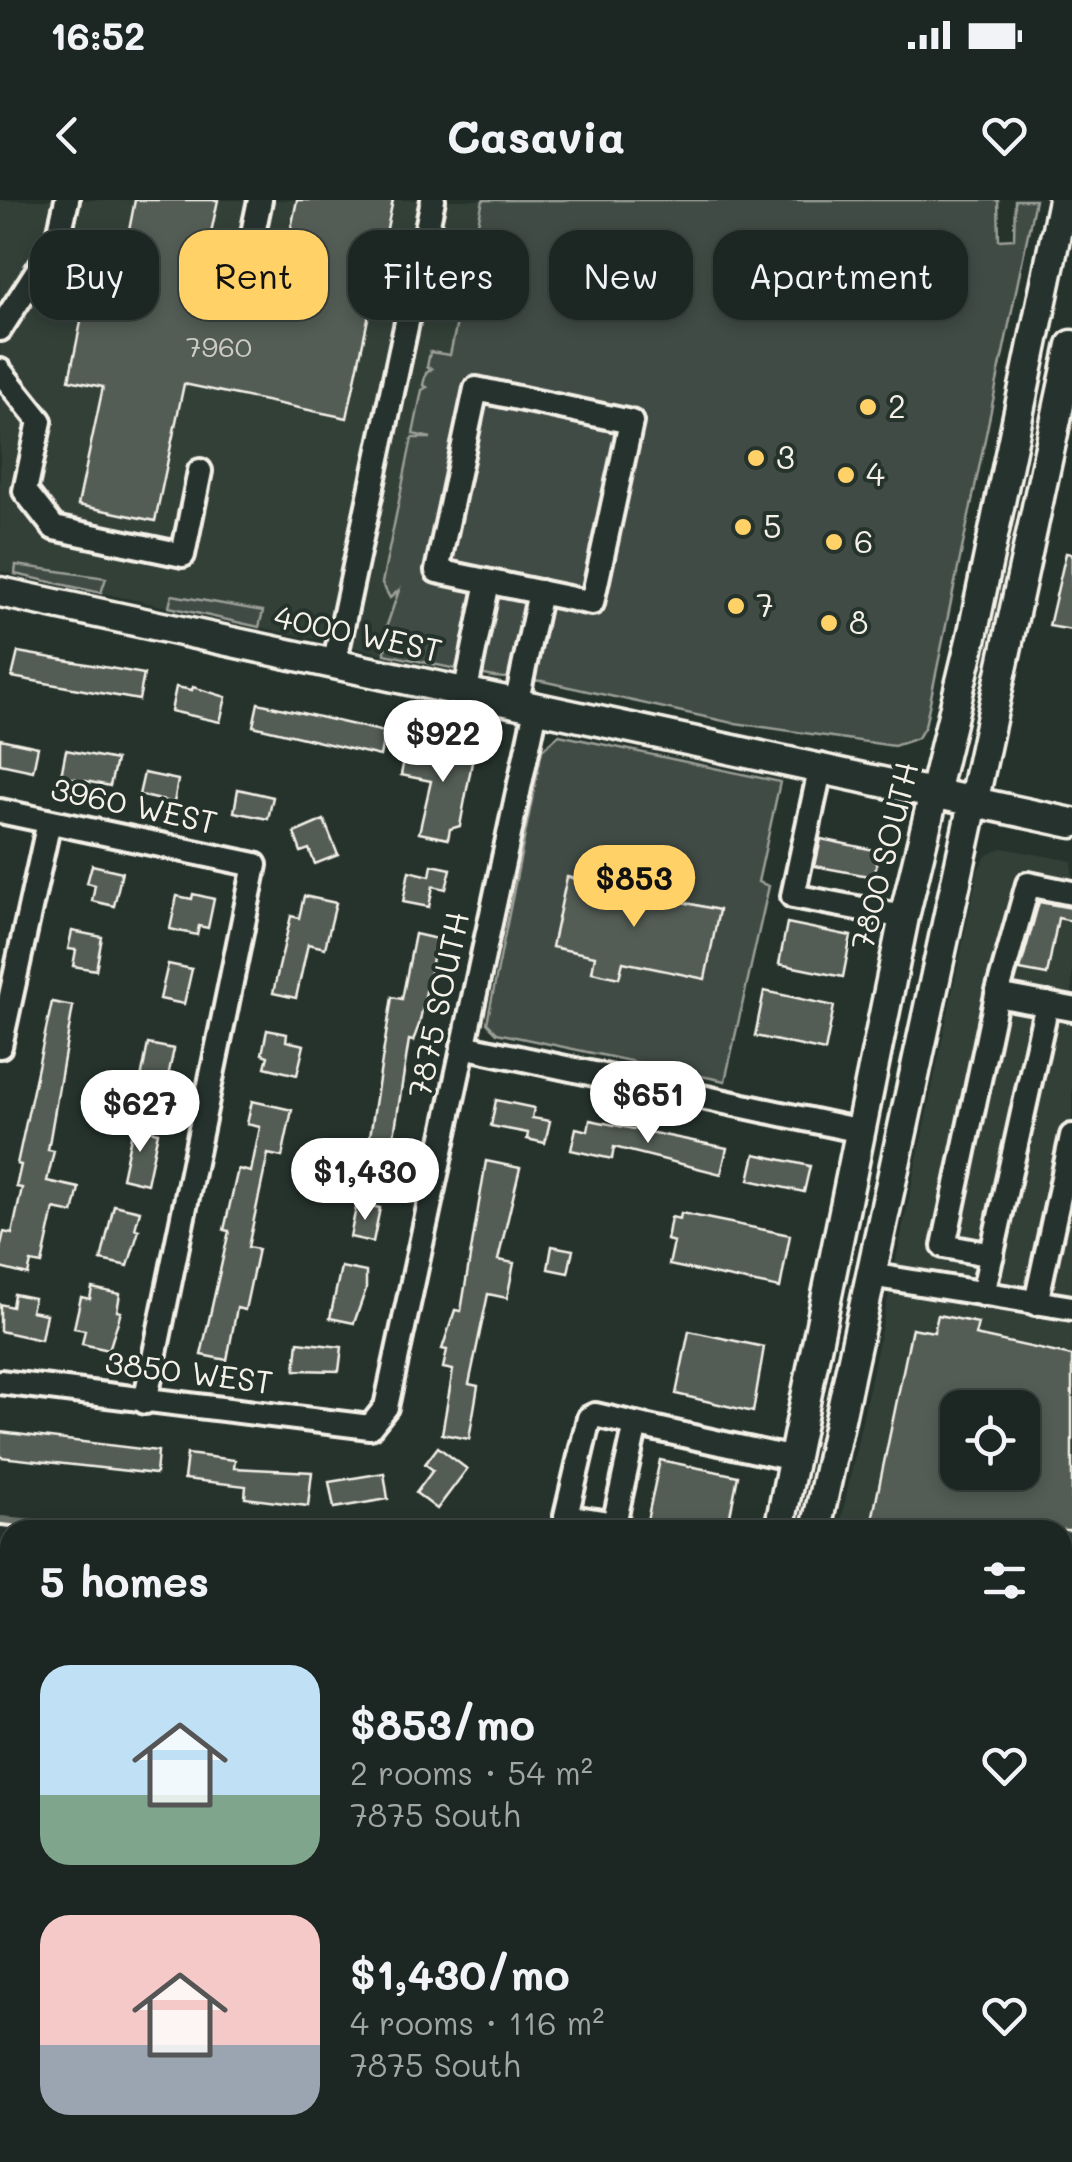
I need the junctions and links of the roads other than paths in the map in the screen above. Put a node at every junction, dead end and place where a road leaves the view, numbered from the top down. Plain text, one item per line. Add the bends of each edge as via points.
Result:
1 (67, 200) edge
2 (260, 200) edge
3 (433, 200) edge
4 (1063, 200) edge
5 (254, 230) edge
6 (0, 330) edge
7 (1072, 345) edge
8 (0, 371) edge
9 (200, 471) dead end
10 (488, 582) junction
11 (0, 592) edge
12 (540, 592) junction
13 (334, 664) junction
14 (465, 694) junction
15 (526, 707) junction
16 (821, 766) junction
17 (937, 791) junction
18 (974, 799) junction
19 (0, 811) edge
20 (49, 822) junction
21 (1072, 823) edge
22 (1072, 893) edge
23 (904, 917) junction
24 (997, 995) junction
25 (1047, 1004) junction
26 (1072, 1009) edge
27 (0, 1046) edge
28 (463, 1046) junction
29 (861, 1131) junction
30 (1072, 1136) edge
31 (992, 1254) junction
32 (870, 1275) junction
33 (984, 1294) junction
34 (1036, 1302) junction
35 (1072, 1308) edge
36 (0, 1382) edge
37 (145, 1402) junction
38 (636, 1424) junction
39 (370, 1428) joint
40 (794, 1460) junction
41 (590, 1520) edge
42 (615, 1520) edge
43 (781, 1520) edge
44 (796, 1520) edge
45 (818, 1520) edge

1 - 6 street via 58,239
2 - 5 street
3 - 13 street
4 - 17 main road, 7800 SOUTH
7 - 18 main road
8 - 9 street via 40,421 25,491 54,528 183,554
10 - 12 street
10 - 12 street via 437,571 476,389 631,422 592,603
10 - 14 street
11 - 13 main road, 4000 WEST
12 - 15 street, 7875 SOUTH
13 - 14 main road, 4000 WEST
14 - 15 main road, 4000 WEST
15 - 16 main road, 4000 WEST
15 - 28 street, 7875 SOUTH
16 - 17 main road, 4000 WEST
16 - 23 street via 792,896
17 - 18 main road, 4000 WEST
17 - 23 main road, 7800 SOUTH
18 - 21 main road, 4000 WEST
18 - 32 main road
19 - 20 street, 3960 WEST
20 - 27 street
20 - 37 street, 3960 WEST via 255,864
22 - 24 street via 1028,884
23 - 29 main road, 7800 SOUTH
24 - 25 street
24 - 31 street via 944,1246
25 - 26 street
25 - 31 street
28 - 29 street
28 - 39 street, 7875 SOUTH via 386,1407
29 - 40 main road, 7800 SOUTH
30 - 34 street
31 - 33 street
32 - 33 street
32 - 45 main road
33 - 34 street
34 - 35 street
36 - 37 street, 3850 WEST
37 - 39 street, 3850 WEST
38 - 40 street
38 - 41 street via 589,1418 566,1516
38 - 42 street
40 - 43 main road, 7800 SOUTH
40 - 44 main road via 804,1465 805,1480

